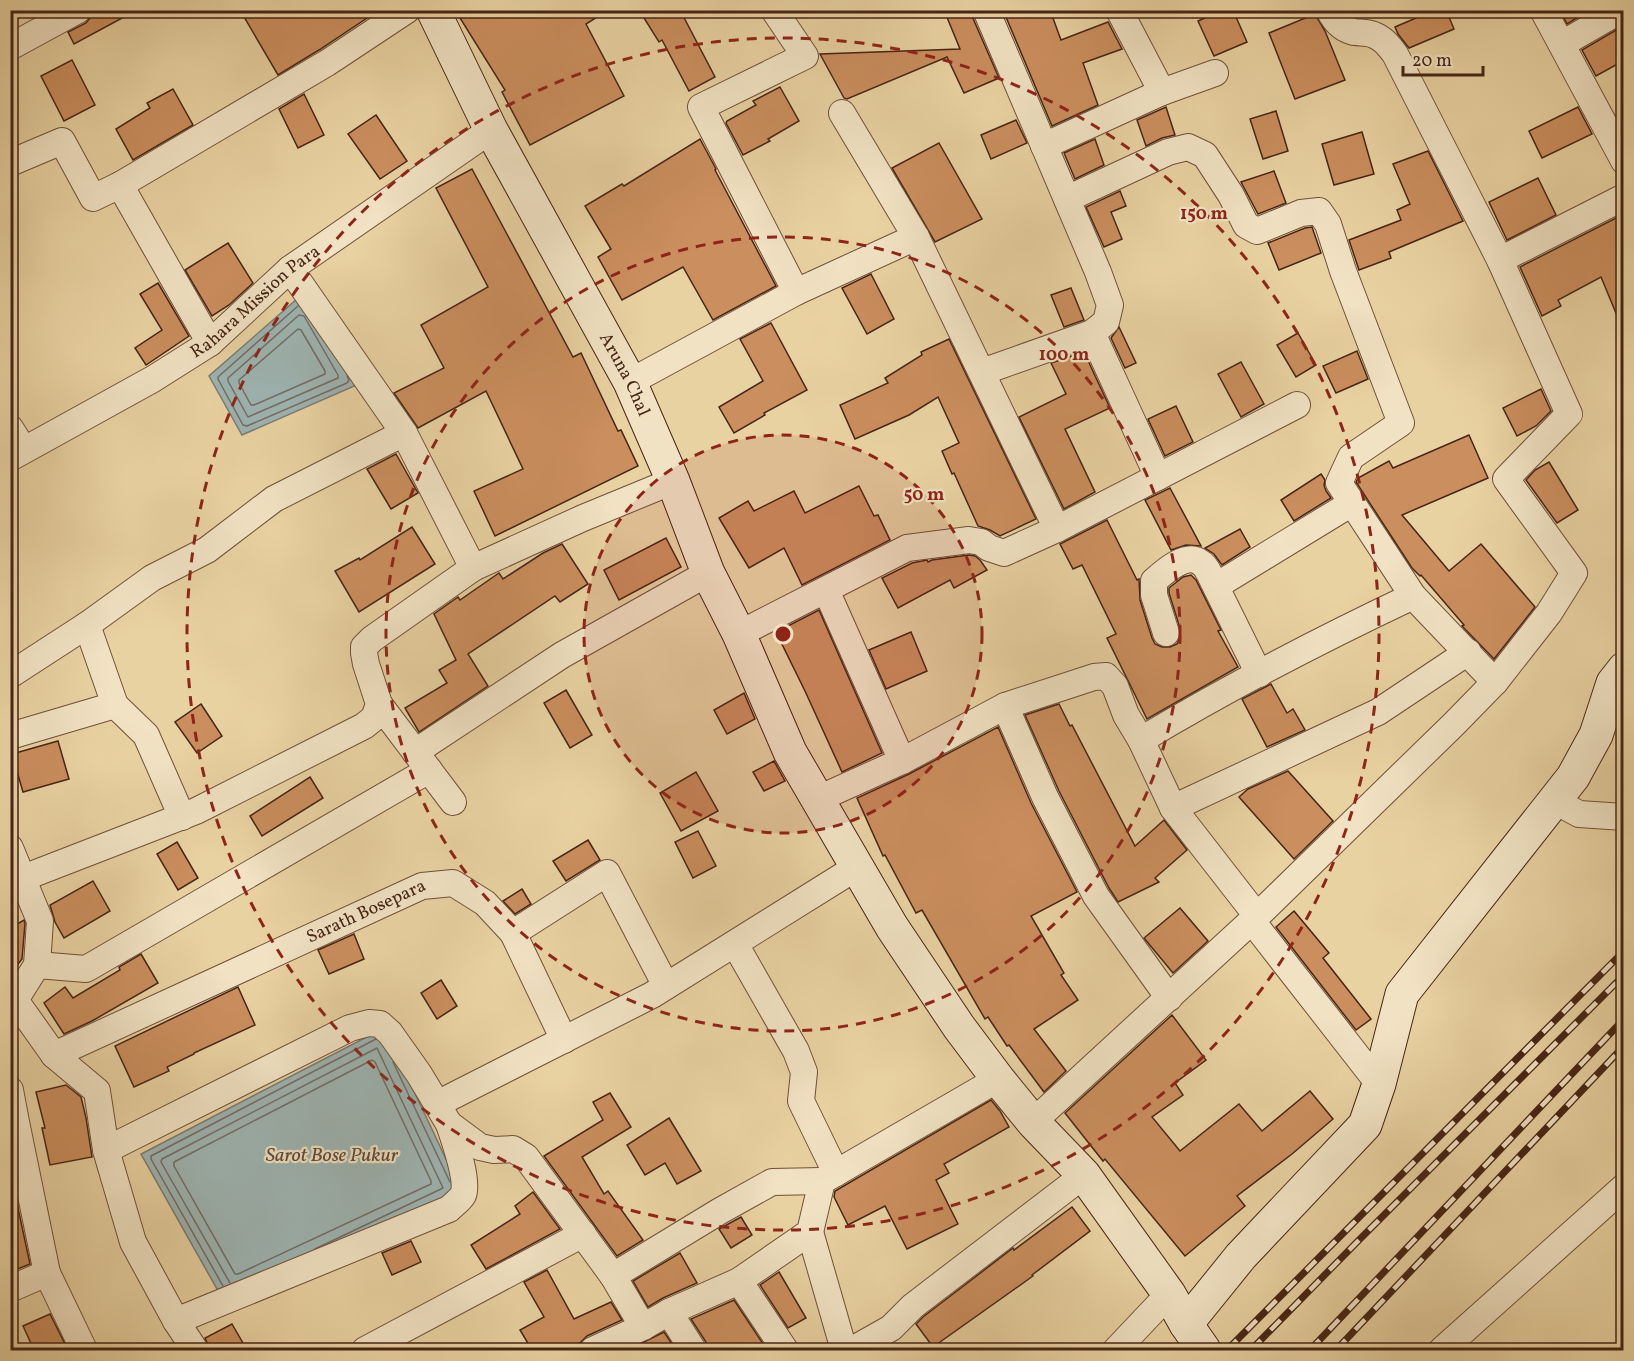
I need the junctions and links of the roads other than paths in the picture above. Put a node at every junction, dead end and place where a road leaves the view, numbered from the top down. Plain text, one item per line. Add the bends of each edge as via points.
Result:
1 (78, 10) edge
2 (406, 10) edge
3 (433, 10) edge
4 (774, 10) edge
5 (986, 10) edge
6 (1119, 10) edge
7 (1329, 10) edge
8 (1543, 10) edge
9 (1621, 10) edge
10 (1562, 44) junction
11 (10, 47) edge
12 (1215, 73) dead end
13 (1162, 93) junction
14 (842, 113) dead end
15 (491, 130) junction
16 (1044, 146) junction
17 (1623, 161) edge
18 (10, 163) edge
19 (120, 185) junction
20 (1067, 199) junction
21 (1620, 207) edge
22 (915, 237) junction
23 (1500, 260) junction
24 (290, 269) junction
25 (796, 292) junction
26 (1092, 333) junction
27 (210, 343) junction
28 (982, 372) junction
29 (630, 382) junction
30 (1297, 405) dead end
31 (10, 428) edge
32 (404, 434) junction
33 (17, 454) edge
34 (1158, 477) junction
35 (673, 482) junction
36 (1352, 503) junction
37 (1057, 529) junction
38 (473, 568) junction
39 (708, 573) junction
40 (1216, 586) junction
41 (826, 590) junction
42 (1413, 596) junction
43 (87, 625) junction
44 (1166, 633) dead end
45 (740, 634) junction
46 (1468, 652) junction
47 (1623, 669) edge
48 (1259, 674) junction
49 (10, 675) edge
50 (1495, 682) junction
51 (379, 704) junction
52 (115, 705) junction
53 (1005, 706) junction
54 (10, 736) edge
55 (1141, 740) junction
56 (422, 761) junction
57 (903, 761) junction
58 (818, 799) junction
59 (1555, 801) junction
60 (453, 802) dead end
61 (1173, 808) junction
62 (182, 817) junction
63 (1623, 817) edge
64 (10, 848) edge
65 (857, 867) junction
66 (23, 878) junction
67 (1255, 919) junction
68 (513, 933) junction
69 (735, 944) junction
70 (37, 965) junction
71 (666, 986) junction
72 (1169, 998) junction
73 (13, 1006) edge
74 (564, 1040) junction
75 (54, 1055) junction
76 (998, 1079) junction
77 (1379, 1084) junction
78 (10, 1090) edge
79 (443, 1114) junction
80 (1033, 1122) junction
81 (106, 1150) junction
82 (18, 1170) edge
83 (1084, 1175) junction
84 (829, 1177) junction
85 (1623, 1187) edge
86 (810, 1232) junction
87 (583, 1234) junction
88 (47, 1273) junction
89 (613, 1276) junction
90 (739, 1281) junction
91 (10, 1289) edge
92 (1169, 1293) junction
93 (669, 1312) junction
94 (176, 1321) junction
95 (1186, 1324) junction
96 (643, 1326) junction
97 (84, 1350) edge
98 (195, 1350) edge
99 (365, 1350) edge
100 (593, 1350) edge
101 (693, 1350) edge
102 (785, 1350) edge
103 (844, 1350) edge
104 (852, 1350) edge
105 (1116, 1350) edge
106 (1204, 1350) edge
107 (1442, 1350) edge

1 - 11 street
2 - 19 street via 327,63
3 - 15 street, Aruna Chal
4 - 25 street via 805,56 701,106
5 - 16 street
6 - 13 street
7 - 23 street via 1342,28 1375,35 1386,41 1395,54
8 - 10 street
9 - 10 street
10 - 17 street
12 - 13 street
13 - 16 street
14 - 22 street
15 - 24 street, Rahara Mission Para
15 - 29 street, Aruna Chal
16 - 20 street
18 - 19 street via 62,141 93,198
19 - 27 street
20 - 26 street via 1110,305 1106,322
20 - 36 street via 1168,152 1188,147 1205,155 1246,225 1257,231 1301,213 1319,211 1328,224 1401,423 1351,458 1339,483
21 - 23 street
22 - 25 street
22 - 28 street
23 - 50 street via 1569,414 1506,479 1574,573
24 - 27 street, Rahara Mission Para
24 - 32 street
25 - 29 street
26 - 28 street
26 - 34 street
27 - 33 street, Rahara Mission Para
28 - 37 street
29 - 35 street, Aruna Chal
30 - 34 street
31 - 33 street
32 - 38 street
32 - 43 street via 274,499 207,549 152,578
34 - 37 street
35 - 38 street
35 - 39 street, Aruna Chal
36 - 40 street
36 - 42 street
37 - 41 street via 1004,553 969,540 907,548
38 - 51 street via 364,647
39 - 45 street, Aruna Chal
39 - 56 street via 562,655
40 - 44 street via 1201,562 1190,559 1165,570 1154,581 1154,595
40 - 48 street
41 - 45 street
41 - 57 street
42 - 46 street
42 - 48 street
43 - 49 street
43 - 52 street
45 - 58 street, Aruna Chal via 790,752
46 - 50 street
46 - 61 street via 1378,712
47 - 59 street via 1613,683 1596,735
48 - 55 street
50 - 67 street
51 - 56 street
51 - 62 street via 374,718 364,726
52 - 54 street
52 - 62 street via 146,735
53 - 55 street via 1106,676 1115,686
53 - 57 street
53 - 72 street via 1096,896
55 - 61 street
56 - 60 street
56 - 70 street via 86,969
57 - 58 street
58 - 65 street, Aruna Chal
59 - 63 street via 1579,814
59 - 77 street via 1401,994
61 - 67 street
62 - 66 street
64 - 66 street
65 - 69 street
65 - 76 street, Aruna Chal via 958,1027
66 - 70 street via 40,921
67 - 72 street
67 - 77 street
68 - 71 street via 607,873
68 - 74 street, Sarath Bosepara
68 - 75 street, Sarath Bosepara via 485,903 453,883 422,886
69 - 71 street
69 - 84 street via 796,1051 804,1072 801,1101
70 - 73 street
71 - 74 street
72 - 80 street
73 - 75 street
74 - 79 street
75 - 81 street via 97,1091
76 - 80 street, Aruna Chal
76 - 84 street
77 - 95 street via 1365,1125 1241,1256
78 - 82 street
79 - 81 street via 390,1033 380,1024 369,1023 350,1028
79 - 87 street via 480,1147 513,1149 526,1157
79 - 94 street via 465,1186 462,1196 449,1209
80 - 83 street, Aruna Chal
81 - 94 street via 133,1242
82 - 88 street
83 - 92 street, Aruna Chal
83 - 104 street via 913,1306 891,1328
84 - 86 street
84 - 89 street via 772,1182
85 - 107 street
86 - 90 street
86 - 103 street
87 - 89 street
87 - 99 street
88 - 91 street
88 - 97 street
89 - 96 street
90 - 93 street
90 - 102 street
92 - 95 street, Aruna Chal
92 - 105 street
93 - 96 street
93 - 101 street
94 - 98 street
95 - 106 street, Aruna Chal
96 - 100 street

